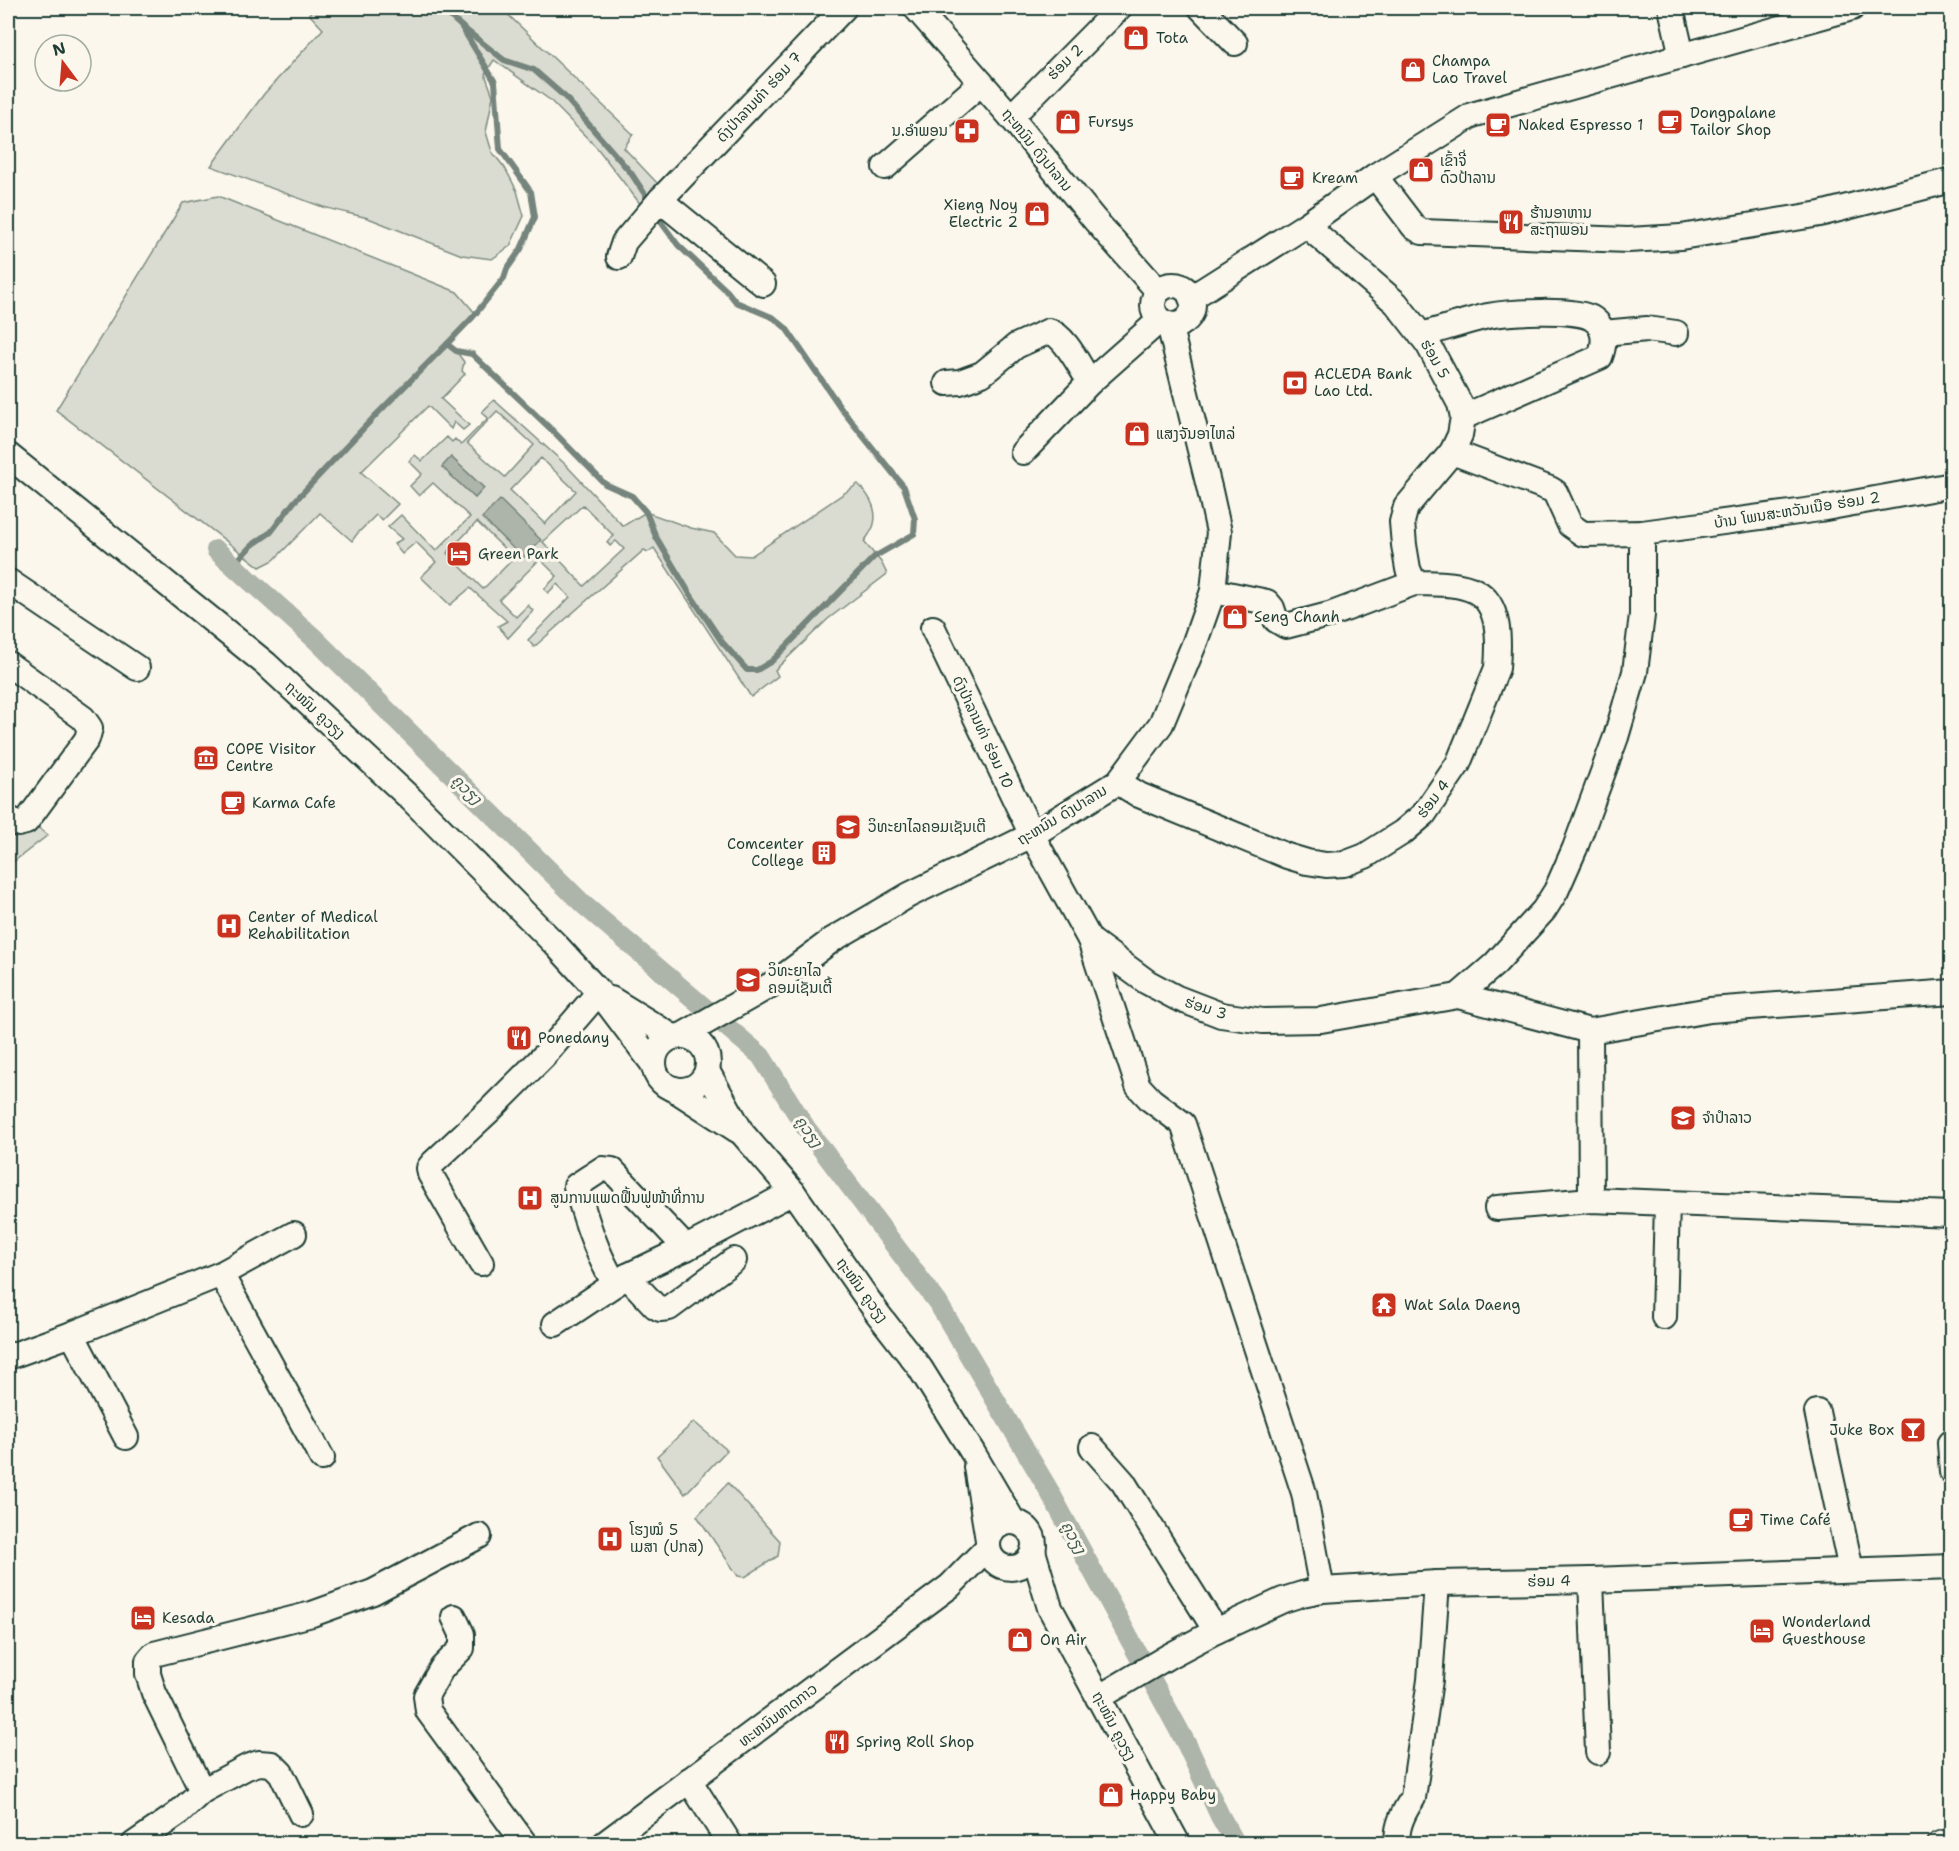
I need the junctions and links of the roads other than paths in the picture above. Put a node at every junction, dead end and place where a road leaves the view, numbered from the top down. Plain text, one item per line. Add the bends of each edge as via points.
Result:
1 (844, 8) edge
2 (916, 8) edge
3 (1119, 8) edge
4 (1201, 8) edge
5 (1671, 8) edge
6 (1852, 8) edge
7 (1235, 43) dead end
8 (1682, 56) junction
9 (981, 83) junction
10 (1011, 117) junction
11 (885, 167) dead end
12 (1375, 176) junction
13 (1952, 180) edge
14 (659, 202) junction
15 (1306, 225) junction
16 (619, 257) dead end
17 (763, 284) dead end
18 (1158, 291) junction
19 (1191, 298) junction
20 (1164, 322) junction
21 (1603, 333) junction
22 (1676, 333) dead end
23 (1421, 335) junction
24 (1090, 382) junction
25 (947, 383) dead end
26 (1463, 417) junction
27 (1023, 452) dead end
28 (1452, 452) junction
29 (8, 455) edge
30 (1952, 485) edge
31 (1642, 533) junction
32 (8, 581) edge
33 (1414, 583) junction
34 (1213, 591) junction
35 (933, 628) dead end
36 (8, 664) edge
37 (137, 668) dead end
38 (1118, 782) junction
39 (8, 818) edge
40 (1032, 835) junction
41 (1090, 939) junction
42 (598, 992) junction
43 (1952, 992) edge
44 (1458, 996) junction
45 (1590, 1030) junction
46 (697, 1045) junction
47 (654, 1065) junction
48 (674, 1089) junction
49 (742, 1133) junction
50 (793, 1192) junction
51 (1591, 1200) junction
52 (1667, 1203) junction
53 (1497, 1208) dead end
54 (1952, 1214) edge
55 (294, 1234) dead end
56 (686, 1248) junction
57 (734, 1260) dead end
58 (482, 1263) dead end
59 (221, 1274) junction
60 (621, 1280) junction
61 (1664, 1317) dead end
62 (555, 1324) dead end
63 (72, 1334) junction
64 (8, 1357) edge
65 (1817, 1412) dead end
66 (126, 1437) dead end
67 (1950, 1443) edge
68 (1092, 1447) dead end
69 (973, 1453) junction
70 (322, 1458) dead end
71 (1952, 1472) edge
72 (1013, 1521) junction
73 (479, 1536) dead end
74 (1034, 1551) junction
75 (996, 1556) junction
76 (1952, 1567) edge
77 (1851, 1570) junction
78 (1591, 1580) junction
79 (1437, 1583) junction
80 (1322, 1590) junction
81 (1050, 1608) junction
82 (454, 1617) dead end
83 (1216, 1631) junction
84 (1106, 1693) junction
85 (1599, 1752) dead end
86 (689, 1780) junction
87 (202, 1791) junction
88 (301, 1814) dead end
89 (1952, 1841) edge
90 (134, 1844) edge
91 (525, 1844) edge
92 (604, 1844) edge
93 (730, 1844) edge
94 (1178, 1844) edge
95 (1398, 1844) edge
96 (1940, 1844) edge

1 - 14 street, ດົງປ່າລານທ່າ ຮ່ອມ 7
2 - 9 street, ຖະຫນົນ ດົງປາລານ
3 - 10 street, ຮ່ອມ 2
4 - 7 street
5 - 8 street
6 - 8 street
8 - 12 street via 1472,115
9 - 10 street, ຖະຫນົນ ດົງປາລານ
9 - 11 street
10 - 18 street, ຖະຫນົນ ດົງປາລານ
12 - 13 street via 1422,232 1628,240 1681,237 1820,214
12 - 15 street
14 - 16 street, ດົງປ່າລານທ່າ ຮ່ອມ 7 via 624,242
14 - 17 street
15 - 19 street
15 - 23 street, ຮ່ອມ 5 via 1396,303
18 - 19 street via 1179,286
18 - 20 street via 1153,306 1156,316
19 - 20 street via 1192,310 1186,320
20 - 24 street
20 - 34 street, ຖະຫນົນ ດົງປາລານ via 1219,532
21 - 22 street via 1647,329
21 - 23 street via 1591,317 1545,311 1488,316
21 - 26 street via 1604,348 1595,360
23 - 26 street, ຮ່ອມ 5 via 1460,404
24 - 25 street via 1069,349 1049,331 1016,346 982,374
24 - 27 street
26 - 28 street
28 - 31 street, ບ້ານ ໂພນສະຫວັນເນືອ ຮ່ອມ 2 via 1555,492 1570,525 1583,534
28 - 33 street via 1406,507 1402,522 1404,545
29 - 42 street, ຖະໜົນ ຄູວຽງ via 266,664 411,799
30 - 31 street, ບ້ານ ໂພນສະຫວັນເນືອ ຮ່ອມ 2
31 - 44 street via 1642,615 1635,672 1575,848 1544,910 1495,964
32 - 37 street
33 - 34 street via 1332,614 1286,626 1276,620 1267,602
33 - 38 street, ຮ່ອມ 4 via 1476,591 1491,606 1497,625 1498,651 1497,668 1458,764 1424,814 1403,832 1365,856 1326,866 1287,856 1140,795
34 - 38 street, ຖະຫນົນ ດົງປາລານ via 1161,724
35 - 40 street, ດົງປ່າລານທ່າ ຮ່ອມ 10
36 - 39 street via 83,718 90,728 87,739 26,822 18,824
38 - 40 street, ຖະຫນົນ ດົງປາລານ
40 - 41 street, ຮ່ອມ 3
40 - 46 street, ຖະຫນົນ ດົງປາລານ via 909,895 832,940 776,982 740,1003
41 - 44 street, ຮ່ອມ 3 via 1147,982 1221,1015 1263,1021 1321,1020
41 - 80 street via 1138,1086 1183,1124 1304,1493
42 - 46 street, ຖະໜົນ ຄູວຽງ
42 - 47 street, ຖະໜົນ ຄູວຽງ
42 - 58 street via 544,1056 429,1168
43 - 45 street via 1710,1010
44 - 45 street
45 - 51 street
46 - 47 street via 662,1044
46 - 48 street via 699,1083 692,1088
46 - 49 street, ຖະໜົນ ຄູວຽງ
47 - 48 street via 660,1080
48 - 49 street, ຖະໜົນ ຄູວຽງ
49 - 50 street, ຖະໜົນ ຄູວຽງ
50 - 56 street
50 - 69 street, ຖະໜົນ ຄູວຽງ via 920,1368
51 - 52 street
51 - 53 street
52 - 54 street
52 - 61 street
55 - 59 street
56 - 60 street
56 - 60 street via 612,1170 602,1169 576,1186 603,1264
57 - 60 street via 669,1308 660,1309
59 - 63 street
59 - 70 street
60 - 62 street
63 - 64 street
63 - 66 street
65 - 77 street
67 - 71 street
68 - 83 street via 1123,1482
69 - 72 street, ຖະໜົນ ຄູວຽງ
69 - 75 street, ຖະໜົນ ຄູວຽງ
72 - 74 street via 1027,1528 1034,1539
72 - 75 street via 1004,1522 991,1533
73 - 87 street via 373,1592 312,1614 154,1654 148,1661 148,1674 154,1693
74 - 75 street via 1028,1562 1017,1568
74 - 81 street, ຖະໜົນ ຄູວຽງ
75 - 81 street, ຖະໜົນ ຄູວຽງ
75 - 86 street, ທະຫນົນທາດກາວ
76 - 77 street, ຮ່ອມ 4
77 - 78 street, ຮ່ອມ 4
78 - 79 street, ຮ່ອມ 4
78 - 85 street
79 - 80 street, ຮ່ອມ 4
79 - 95 street via 1430,1680 1415,1786 1413,1798 1404,1811
80 - 83 street, ຮ່ອມ 4 via 1283,1600
81 - 84 street, ຖະໜົນ ຄູວຽງ
82 - 91 street via 462,1635 462,1648 442,1668 426,1696 428,1711
83 - 84 street, ຮ່ອມ 4
84 - 94 street, ຖະໜົນ ຄູວຽງ
86 - 92 street, ທະຫນົນທາດກາວ
86 - 93 street
87 - 88 street via 259,1762 272,1764 281,1773
87 - 90 street
89 - 96 street

